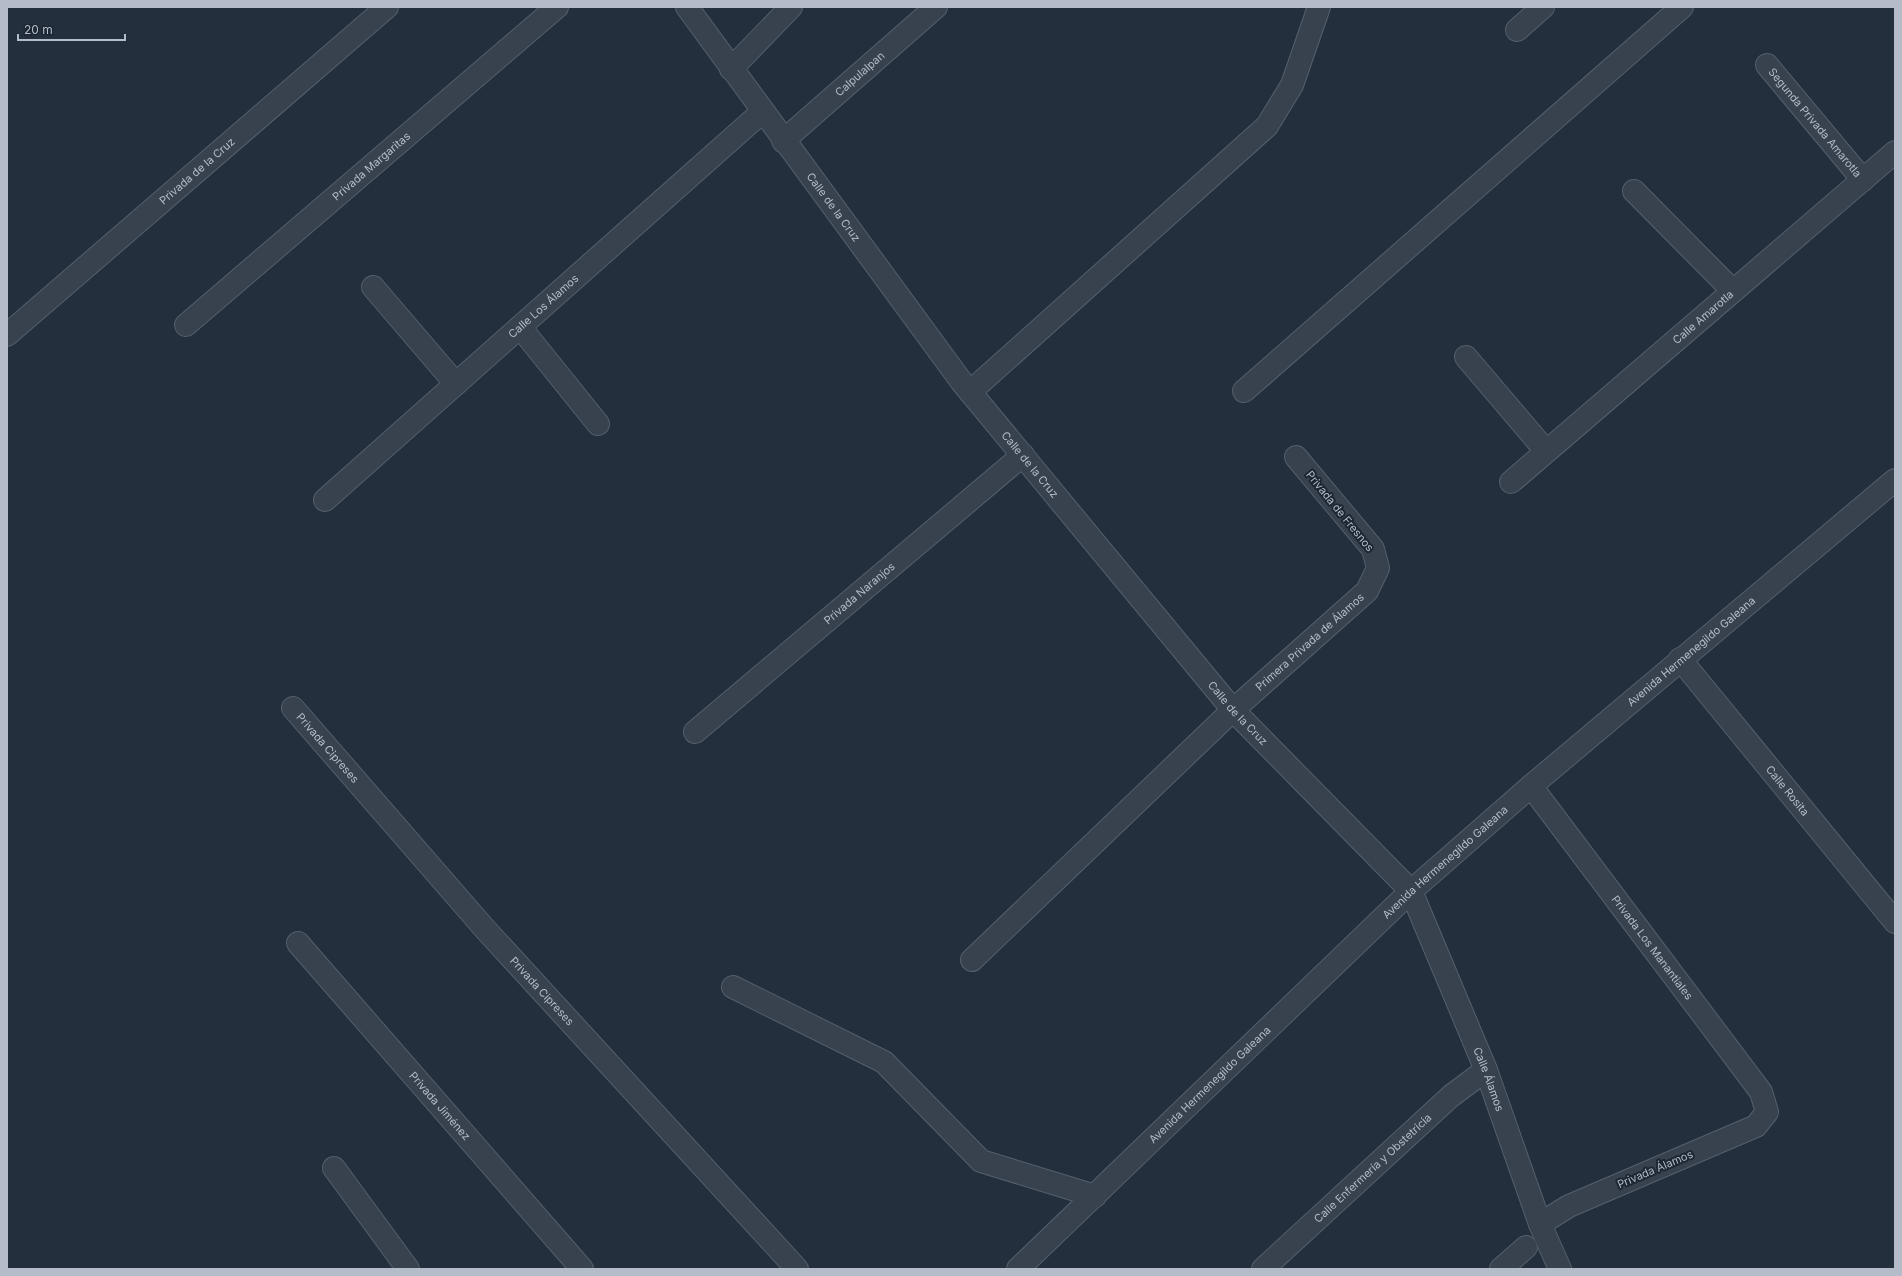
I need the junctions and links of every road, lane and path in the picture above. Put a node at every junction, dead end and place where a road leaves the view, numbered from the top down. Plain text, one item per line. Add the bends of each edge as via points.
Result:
1 (387, 7) edge
2 (556, 7) edge
3 (687, 7) edge
4 (791, 7) edge
5 (936, 7) edge
6 (1319, 7) edge
7 (1543, 7) edge
8 (1682, 7) edge
9 (1517, 30) dead end
10 (1768, 65) dead end
11 (731, 69) junction
12 (762, 112) junction
13 (783, 141) junction
14 (1895, 152) edge
15 (1863, 180) junction
16 (1634, 191) dead end
17 (372, 287) dead end
18 (1733, 291) junction
19 (186, 325) dead end
20 (520, 327) junction
21 (7, 335) edge
22 (1466, 357) dead end
23 (456, 384) junction
24 (1244, 391) dead end
25 (970, 392) junction
26 (598, 424) dead end
27 (1546, 451) junction
28 (1023, 455) junction
29 (1296, 457) dead end
30 (1895, 480) edge
31 (1511, 482) dead end
32 (325, 500) dead end
33 (1378, 568) joint
34 (1680, 660) junction
35 (293, 708) dead end
36 (1233, 710) junction
37 (695, 732) dead end
38 (1531, 786) junction
39 (1411, 891) junction
40 (1895, 922) edge
41 (298, 943) dead end
42 (972, 960) dead end
43 (733, 987) dead end
44 (1486, 1070) junction
45 (1767, 1112) joint
46 (334, 1168) dead end
47 (1095, 1196) junction
48 (1540, 1224) junction
49 (1526, 1247) dead end
50 (408, 1269) edge
51 (582, 1269) edge
52 (797, 1269) edge
53 (1018, 1269) edge
54 (1263, 1269) edge
55 (1501, 1269) edge
56 (1560, 1269) edge

1 - 21 street, Privada de la Cruz
2 - 19 street, Privada Margaritas
3 - 11 street, Calle de la Cruz
4 - 11 street
5 - 13 street, Calpulalpan
6 - 25 street via 1292,85 1267,126
7 - 9 street
8 - 24 street
10 - 15 street, Segunda Privada Amarotla
11 - 12 street, Calle de la Cruz
12 - 13 street, Calle de la Cruz
12 - 20 street, Calle Los Álamos
13 - 25 street, Calle de la Cruz
14 - 15 street, Calle Amarotla
15 - 18 street, Calle Amarotla
16 - 18 street
17 - 23 street
18 - 27 street, Calle Amarotla
20 - 23 street, Calle Los Álamos
20 - 26 street
22 - 27 street
23 - 32 street, Calle Los Álamos
25 - 28 street, Calle de la Cruz
27 - 31 street, Calle Amarotla
28 - 36 street, Calle de la Cruz
28 - 37 street, Privada Naranjos
29 - 33 street, Privada de Fresnos via 1373,549
30 - 34 street, Avenida Hermenegildo Galeana
33 - 36 street, Primera Privada de Álamos via 1367,591
34 - 38 street, Avenida Hermenegildo Galeana
34 - 40 street, Calle Rosita
35 - 52 street, Privada Cipreses via 485,929
36 - 39 street, Calle de la Cruz
36 - 42 street, Primera Privada de Álamos
38 - 39 street, Avenida Hermenegildo Galeana
38 - 45 street, Privada Los Manantiales via 1761,1092
39 - 44 street, Calle Álamos
39 - 47 street, Avenida Hermenegildo Galeana
41 - 51 street, Privada Jiménez
43 - 47 street via 884,1062 981,1162
44 - 48 street, Calle Álamos
44 - 54 street, Calle Enfermería y Obstetricia via 1451,1096
45 - 48 street, Privada Álamos via 1756,1126 1569,1206
46 - 50 street
47 - 53 street, Avenida Hermenegildo Galeana
48 - 56 street, Calle Álamos
49 - 55 street

